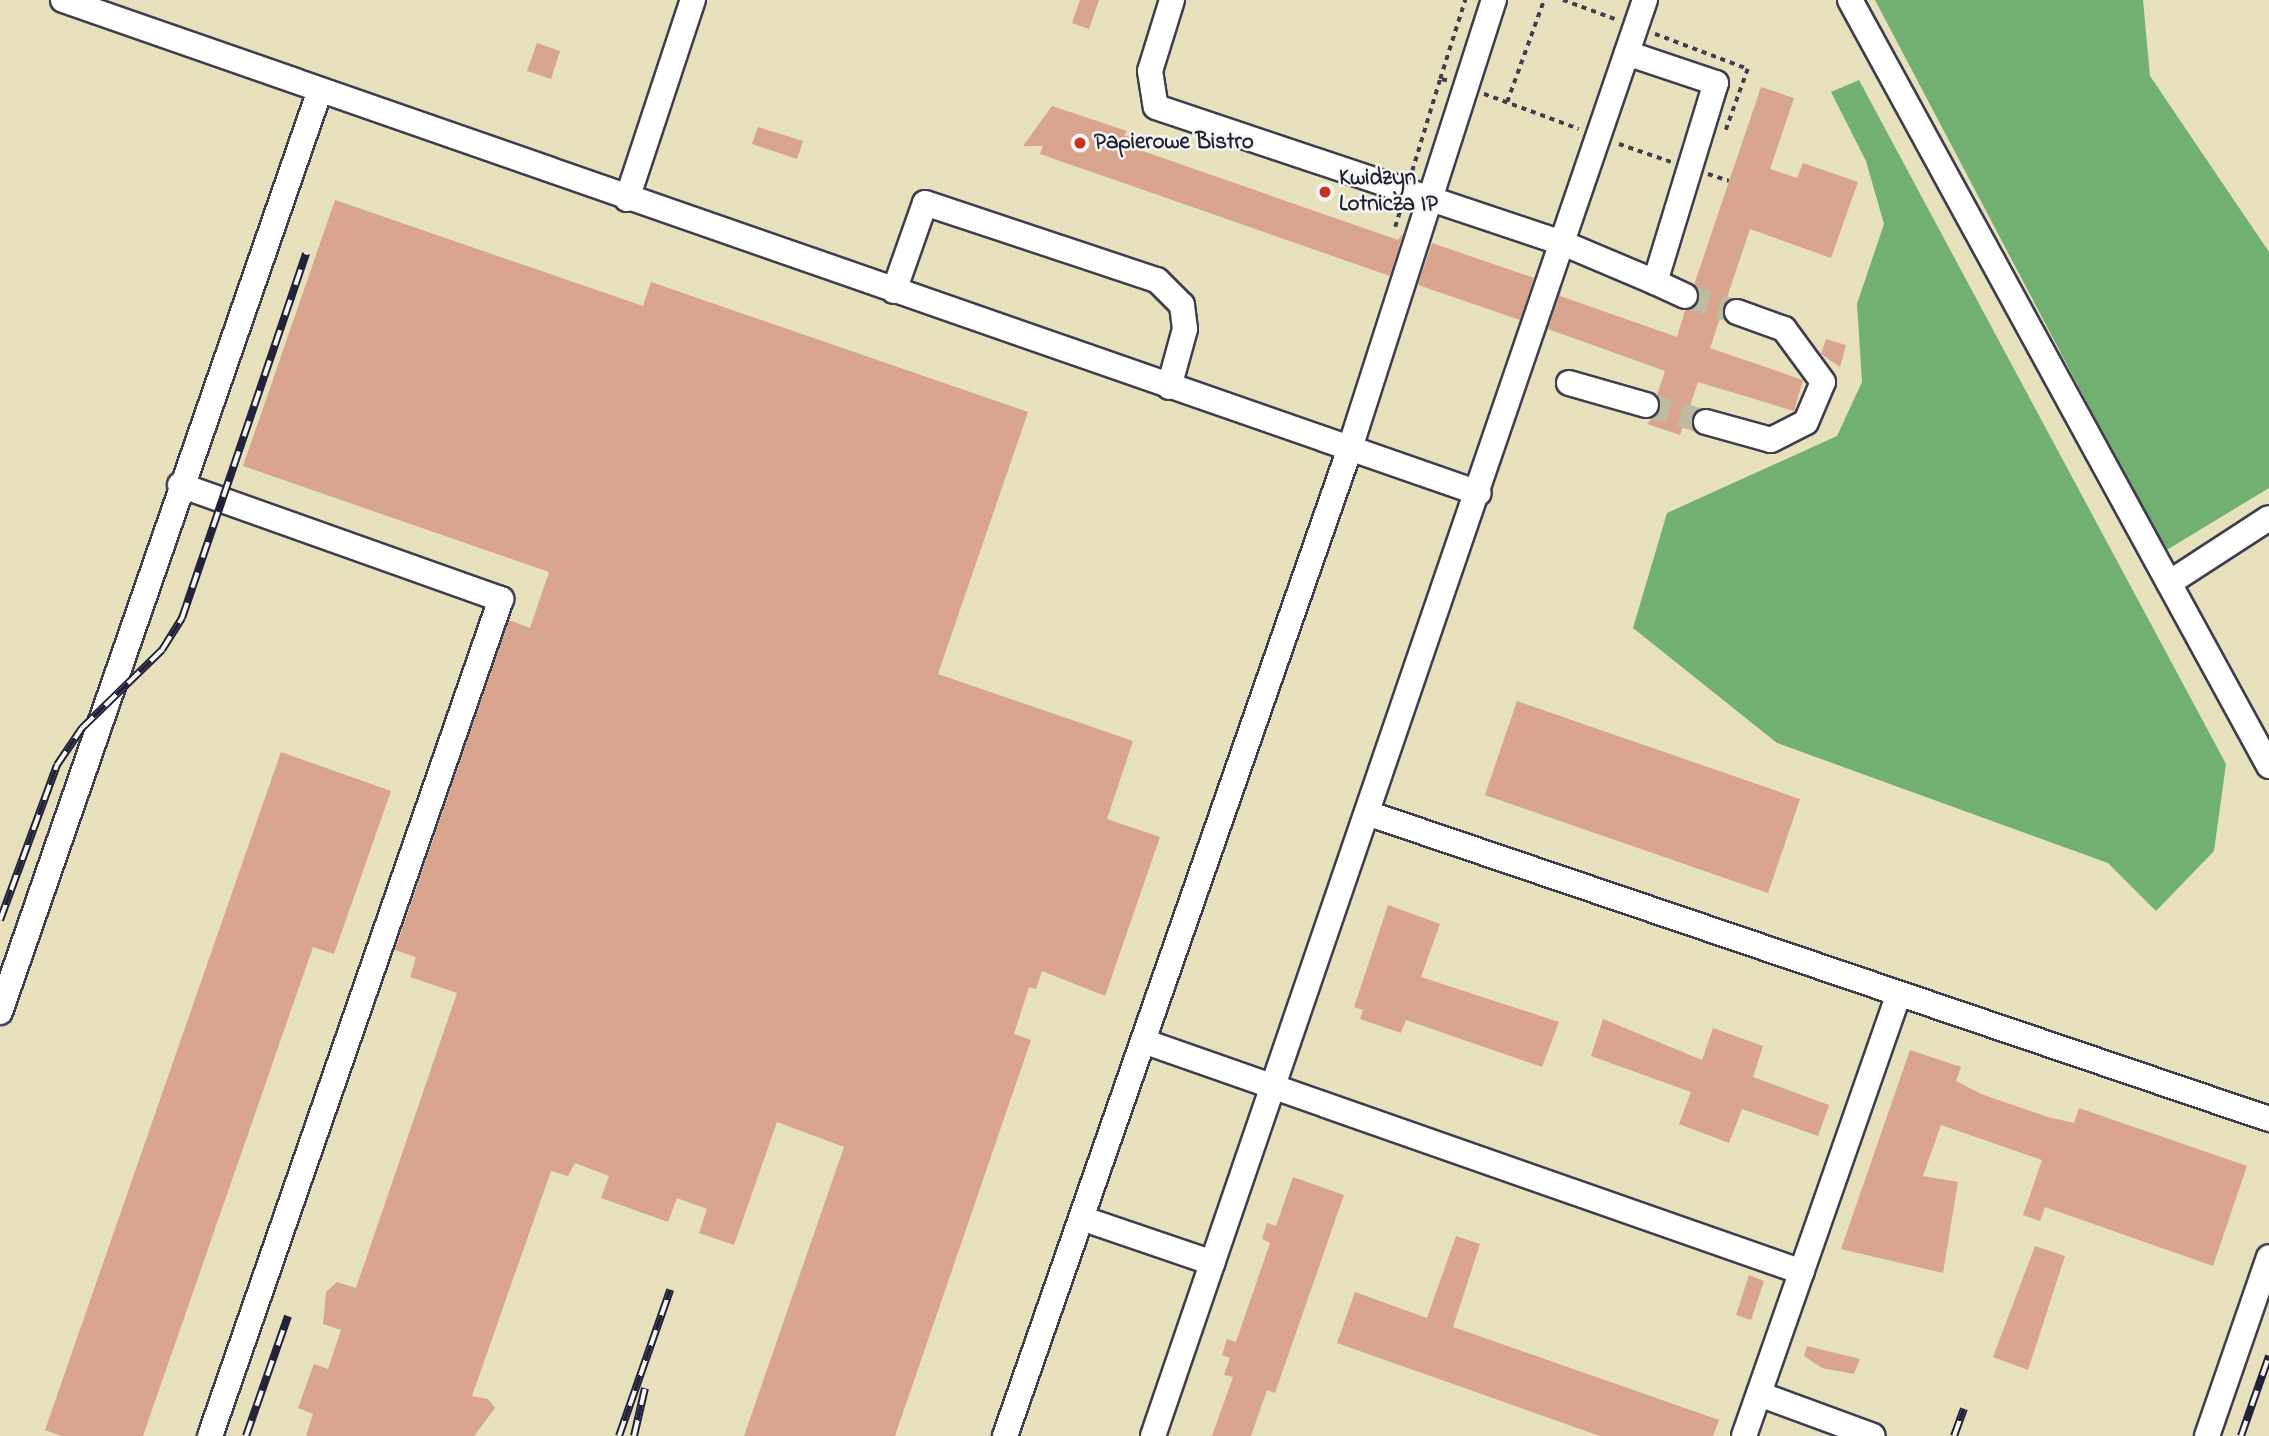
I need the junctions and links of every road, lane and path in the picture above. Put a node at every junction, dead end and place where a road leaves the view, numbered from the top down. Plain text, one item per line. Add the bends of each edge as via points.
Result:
1 (63, 0) edge
2 (693, 0) edge
3 (1172, 0) edge
4 (1465, 0) edge
5 (1494, 0) edge
6 (1545, 0) edge
7 (1645, 0) edge
8 (1850, 0) edge
9 (1627, 53) junction
10 (1440, 79) junction
11 (1465, 87) junction
12 (318, 93) junction
13 (1507, 103) junction
14 (1600, 136) junction
15 (1690, 168) junction
16 (1729, 181) dead end
17 (1405, 195) junction
18 (627, 199) junction
19 (1430, 204) junction
20 (1395, 227) dead end
21 (1565, 244) junction
22 (1655, 282) junction
23 (894, 291) junction
24 (1685, 296) tunnel mouth
25 (1737, 312) tunnel mouth
26 (1569, 383) dead end
27 (1169, 387) junction
28 (1646, 405) tunnel mouth
29 (1706, 422) tunnel mouth
30 (1350, 448) junction
31 (180, 485) junction
32 (1479, 493) junction
33 (2269, 518) edge
34 (2169, 583) junction
35 (2269, 765) edge
36 (1367, 813) junction
37 (1899, 994) junction
38 (0, 1012) edge
39 (1143, 1041) junction
40 (1274, 1085) junction
41 (2269, 1119) edge
42 (1081, 1218) junction
43 (2269, 1257) edge
44 (1213, 1263) junction
45 (1802, 1272) junction
46 (1759, 1394) junction
47 (210, 1436) edge
48 (1005, 1436) edge
49 (1153, 1436) edge
50 (1744, 1436) edge
51 (1873, 1436) edge
52 (2207, 1436) edge

1 - 12 lane
2 - 18 lane
3 - 17 lane via 1150,71 1156,107
4 - 10 path
5 - 11 lane
6 - 13 path
7 - 9 lane
8 - 34 lane
9 - 14 lane
9 - 15 lane via 1716,83
10 - 11 path
10 - 17 path
11 - 13 path
11 - 19 lane
12 - 18 lane
12 - 31 lane
13 - 14 path
14 - 15 path
14 - 21 lane
15 - 16 path
15 - 22 lane
17 - 19 lane
17 - 20 path
18 - 23 lane
19 - 21 lane
19 - 30 lane
21 - 22 lane
21 - 32 lane
22 - 24 lane
23 - 27 lane
23 - 27 lane via 925,203 1157,280 1182,305 1185,329
25 - 29 lane via 1784,329 1823,382 1806,422 1770,440
26 - 28 lane
27 - 30 lane
30 - 32 lane
30 - 39 lane
31 - 38 lane
31 - 47 lane via 501,598
32 - 36 lane
33 - 34 lane
34 - 35 lane
36 - 37 lane
36 - 40 lane
37 - 41 lane
37 - 45 lane
39 - 40 lane
39 - 42 lane
40 - 44 lane
40 - 45 lane
42 - 44 lane
42 - 48 lane
43 - 52 lane
44 - 49 lane
45 - 46 lane
46 - 50 lane
46 - 51 lane

